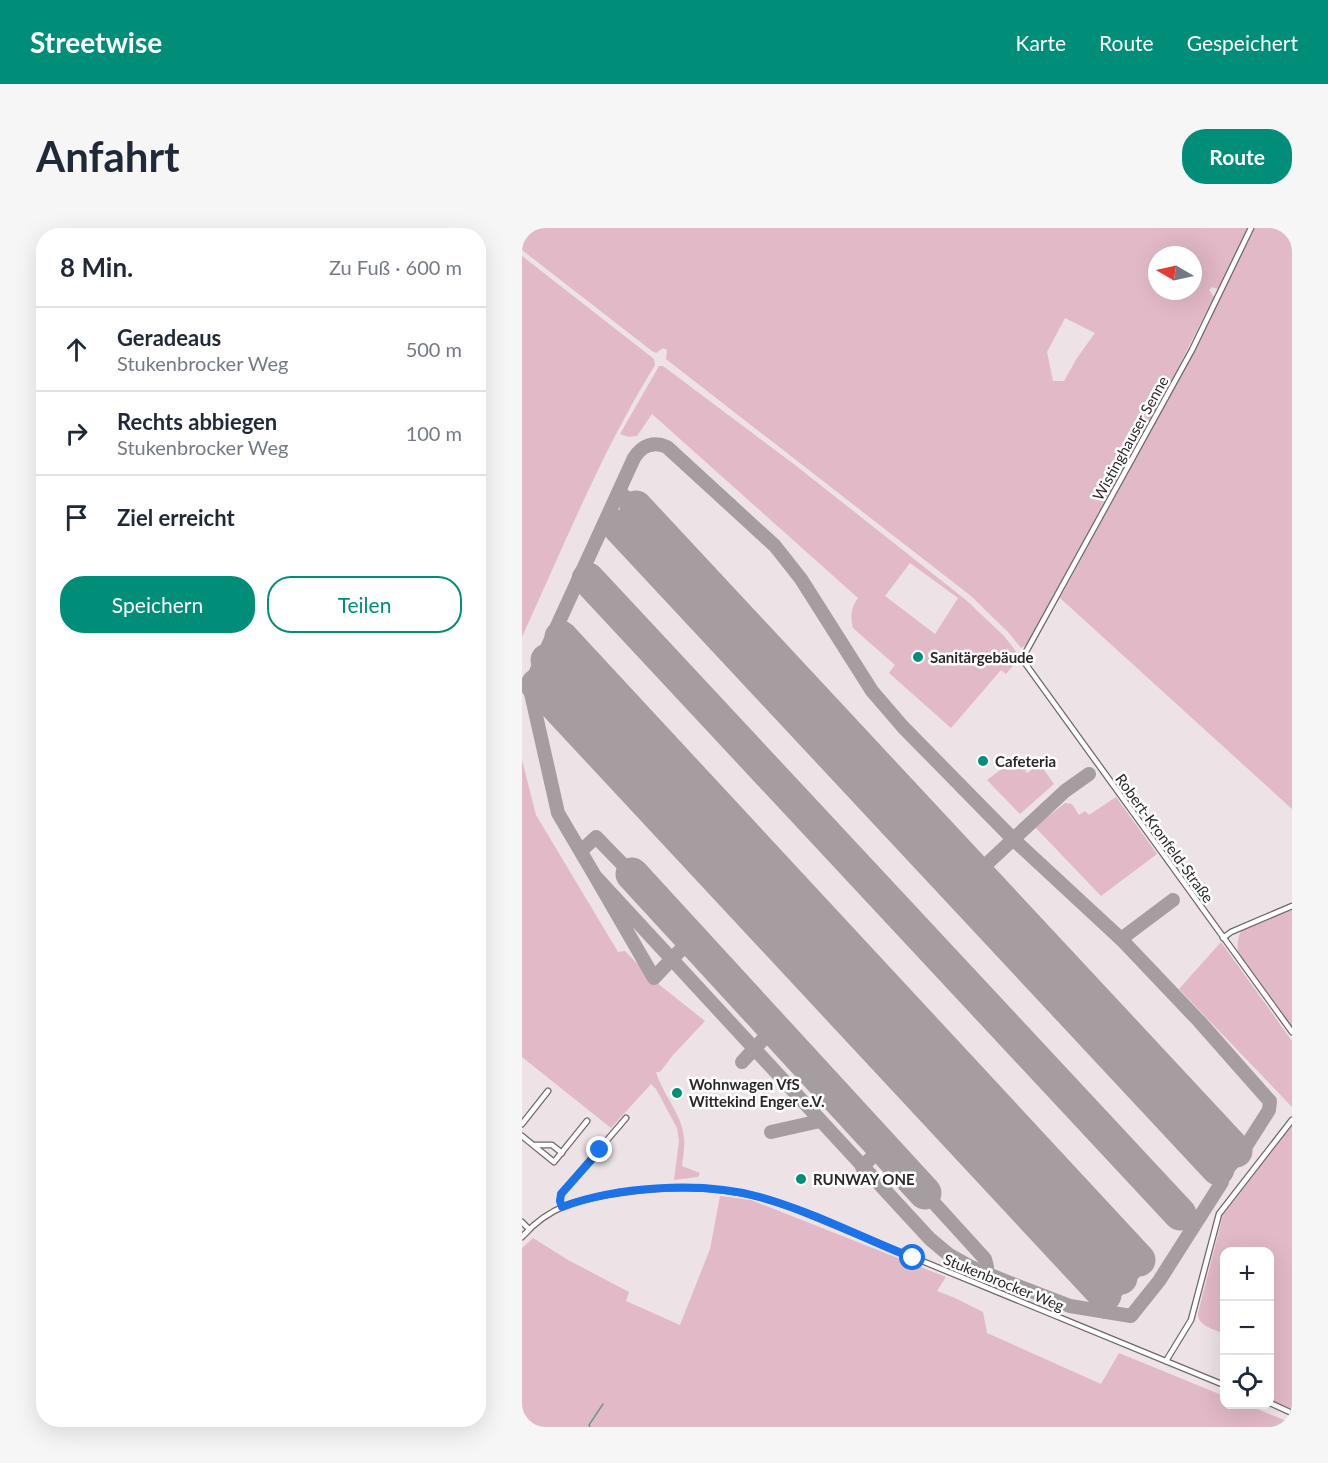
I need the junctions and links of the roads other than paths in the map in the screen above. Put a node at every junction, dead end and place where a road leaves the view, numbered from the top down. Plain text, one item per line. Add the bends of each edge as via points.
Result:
1 (1251, 228) edge
2 (1023, 657) joint
3 (1292, 906) edge
4 (1223, 938) junction
5 (1292, 1032) edge
6 (548, 1091) dead end
7 (626, 1118) dead end
8 (1292, 1120) edge
9 (587, 1121) dead end
10 (522, 1124) edge
11 (522, 1136) edge
12 (533, 1145) junction
13 (562, 1153) junction
14 (562, 1207) junction
15 (522, 1222) edge
16 (529, 1229) junction
17 (523, 1234) edge
18 (1166, 1361) junction
19 (1220, 1383) edge
20 (1274, 1405) edge
21 (1292, 1413) edge

1 - 2 street, Wistinghauser Senne via 1192,350
2 - 4 street, Robert-Kronfeld-Straße
3 - 4 street
4 - 5 street, Robert-Kronfeld-Straße
6 - 10 street
7 - 14 street via 561,1194
8 - 18 street via 1219,1214 1191,1320
9 - 13 street
11 - 12 street
12 - 13 street via 552,1145
12 - 13 street via 554,1162
14 - 16 street, Stukenbrocker Weg
14 - 18 street, Stukenbrocker Weg via 603,1196 680,1187 750,1195 800,1211
15 - 16 street
16 - 17 street, Stukenbrocker Weg
18 - 19 street, Stukenbrocker Weg
20 - 21 street

